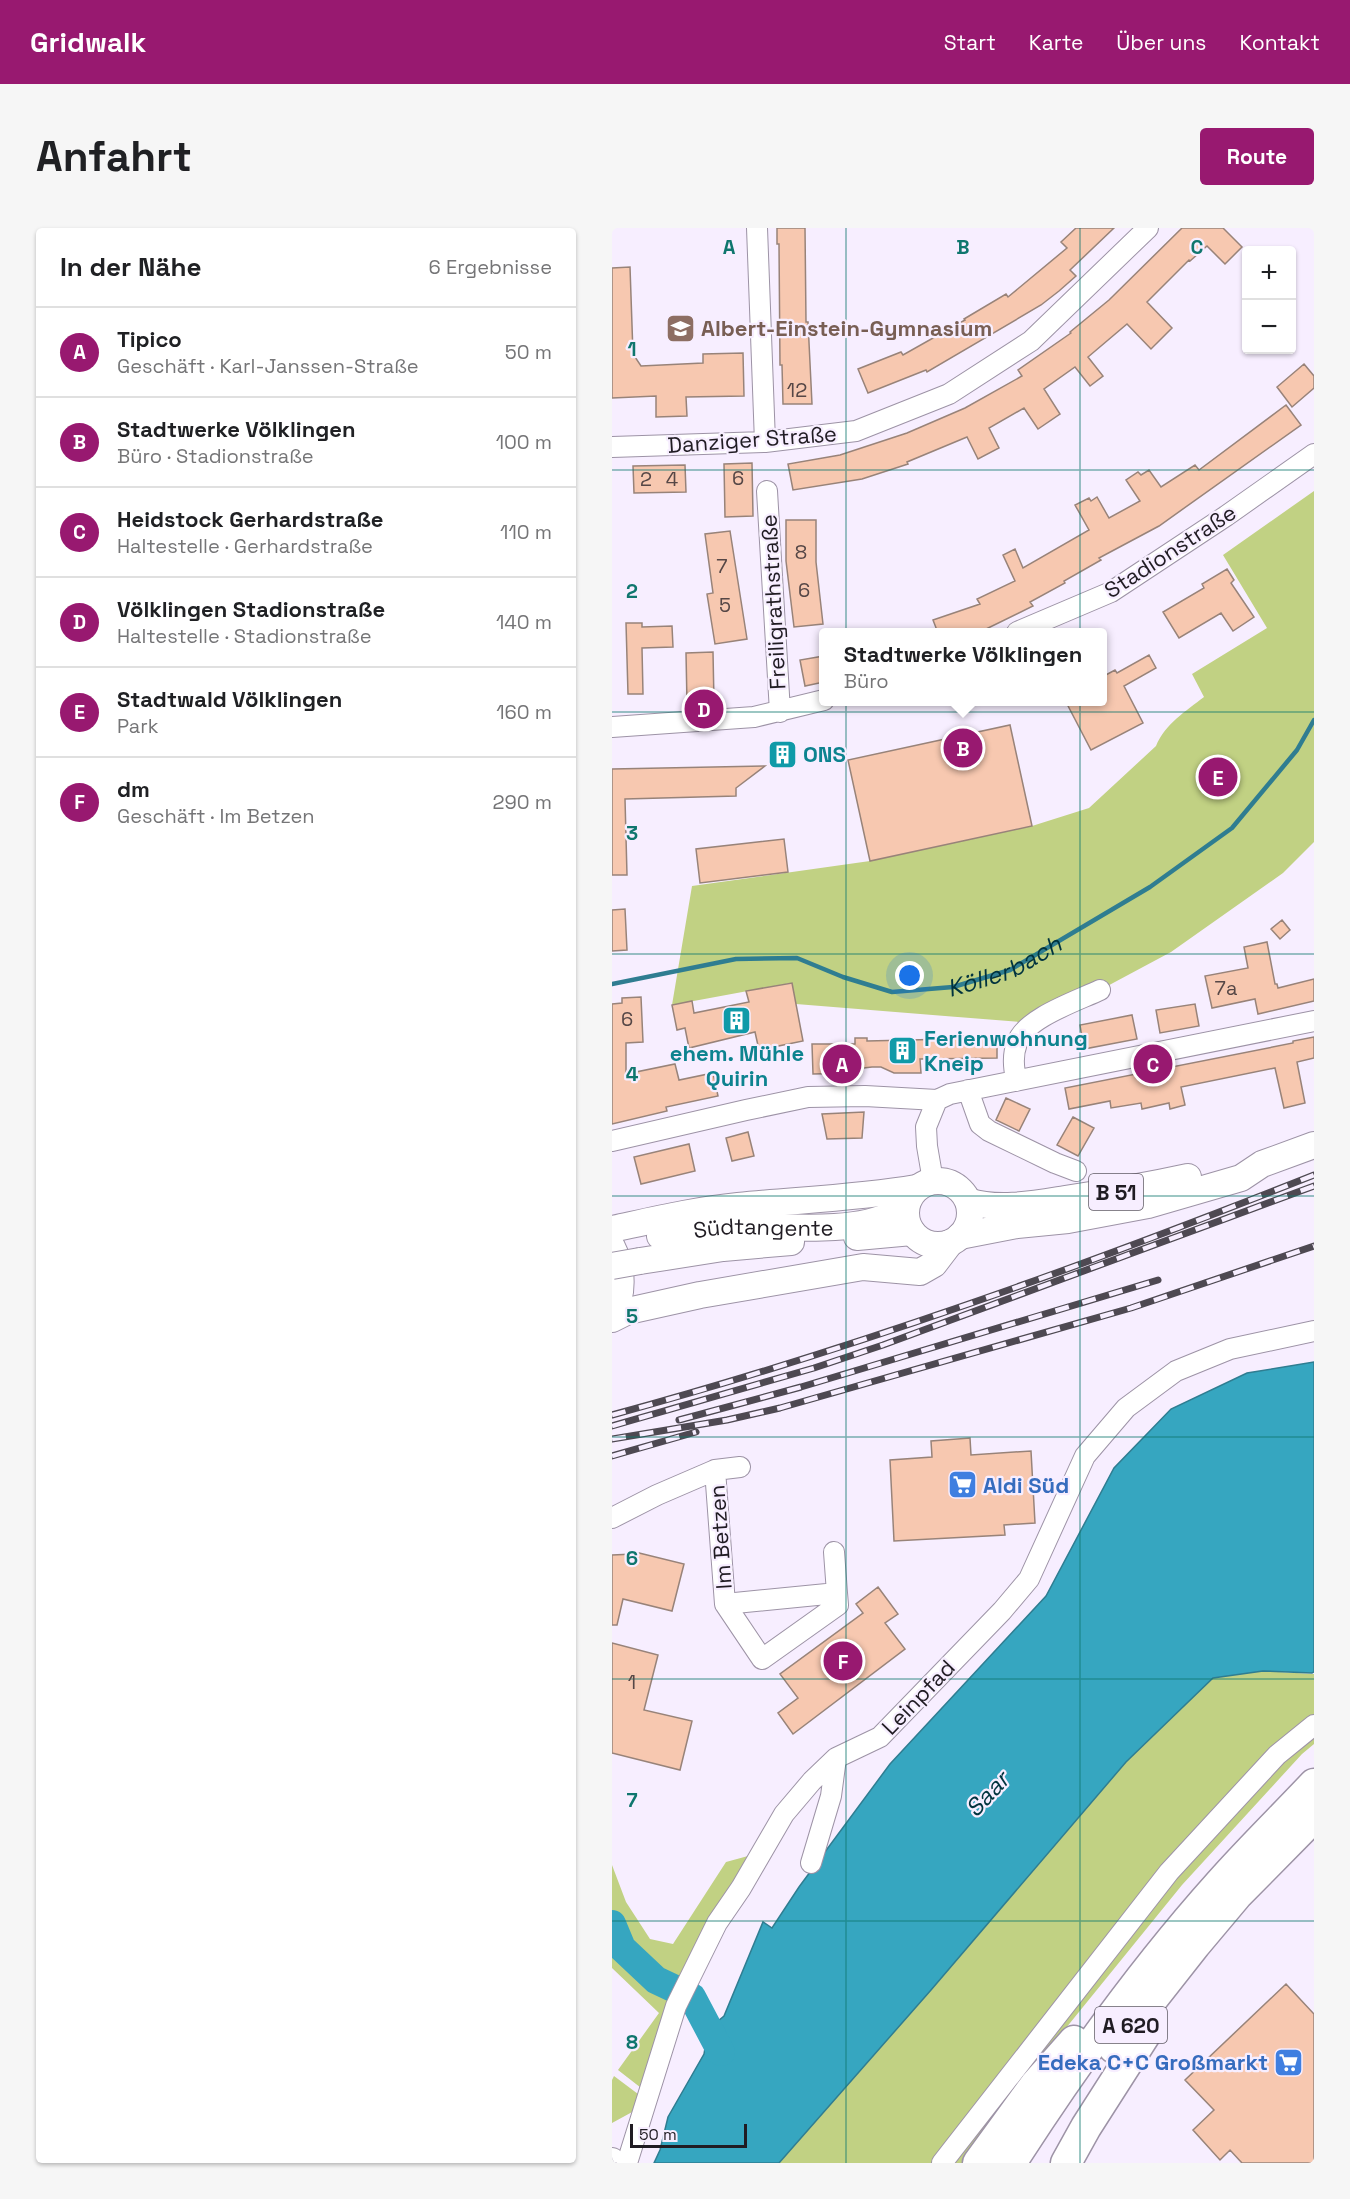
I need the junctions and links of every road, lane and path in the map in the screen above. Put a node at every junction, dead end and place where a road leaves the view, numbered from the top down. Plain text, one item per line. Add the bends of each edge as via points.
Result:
1 (757, 228) edge
2 (1148, 228) edge
3 (765, 442) junction
4 (612, 447) edge
5 (1314, 454) edge
6 (767, 491) dead end
7 (1028, 628) edge
8 (819, 701) edge
9 (780, 712) junction
10 (612, 727) edge
11 (1100, 990) dead end
12 (1314, 1021) edge
13 (1016, 1081) junction
14 (968, 1090) junction
15 (937, 1100) junction
16 (612, 1141) edge
17 (1314, 1145) edge
18 (1262, 1164) junction
19 (1076, 1171) dead end
20 (919, 1190) junction
21 (968, 1201) junction
22 (612, 1229) edge
23 (912, 1232) junction
24 (955, 1240) junction
25 (625, 1248) edge
26 (612, 1266) edge
27 (612, 1317) edge
28 (1314, 1331) edge
29 (740, 1467) dead end
30 (715, 1470) junction
31 (612, 1518) edge
32 (834, 1552) dead end
33 (837, 1593) junction
34 (725, 1604) junction
35 (1314, 1725) edge
36 (836, 1758) junction
37 (1314, 1784) edge
38 (1314, 1816) edge
39 (811, 1863) dead end
40 (1237, 1895) junction
41 (1187, 1921) junction
42 (627, 2163) edge
43 (942, 2163) edge
44 (978, 2163) edge
45 (1011, 2163) edge
46 (1034, 2163) edge
47 (1066, 2163) edge

1 - 3 street
2 - 3 street, Danziger Straße via 1031,341 949,394 856,431
3 - 4 street, Danziger Straße
5 - 7 street, Stadionstraße via 1111,592
6 - 9 street, Freiligrathstraße
8 - 9 street
9 - 10 street via 726,720
11 - 13 street via 1032,1023 1017,1041 1013,1061
12 - 13 street
13 - 14 street
14 - 15 street
14 - 19 street via 980,1124 989,1131
15 - 16 street via 808,1097
15 - 20 street via 926,1127 927,1146
17 - 18 main road
18 - 21 main road, B 51 via 1032,1204 986,1206
18 - 24 main road via 1240,1178 1148,1205
20 - 21 main road via 942,1181 956,1186
20 - 22 main road via 736,1206
20 - 23 main road via 905,1214
20 - 25 main road, Südtangente via 895,1212 862,1223 787,1228 732,1226
21 - 24 main road via 970,1217
23 - 24 main road via 930,1245
23 - 25 main road, Südtangente via 723,1248
24 - 27 main road via 934,1264 920,1272 863,1267 700,1295
25 - 26 main road, Südtangente, bridge
25 - 27 main road via 618,1260 619,1297
28 - 36 street, Leinpfad via 1230,1349 1176,1371 1126,1408 1085,1456 1029,1579 880,1737
29 - 30 street, Im Betzen
30 - 31 street, Im Betzen
30 - 34 street, Im Betzen
32 - 33 street
33 - 34 street, Im Betzen
33 - 34 street, Im Betzen via 838,1605 762,1659
35 - 43 street via 1277,1755 1169,1872
36 - 39 street via 831,1796
36 - 42 street, Leinpfad via 784,1814 693,1968 676,2006
37 - 41 highway, A 620
38 - 40 highway, A 620
40 - 46 highway, A 620 via 1112,2050
40 - 47 highway
41 - 44 highway via 1141,1966 1035,2085
41 - 45 highway, A 620 via 1098,2035

